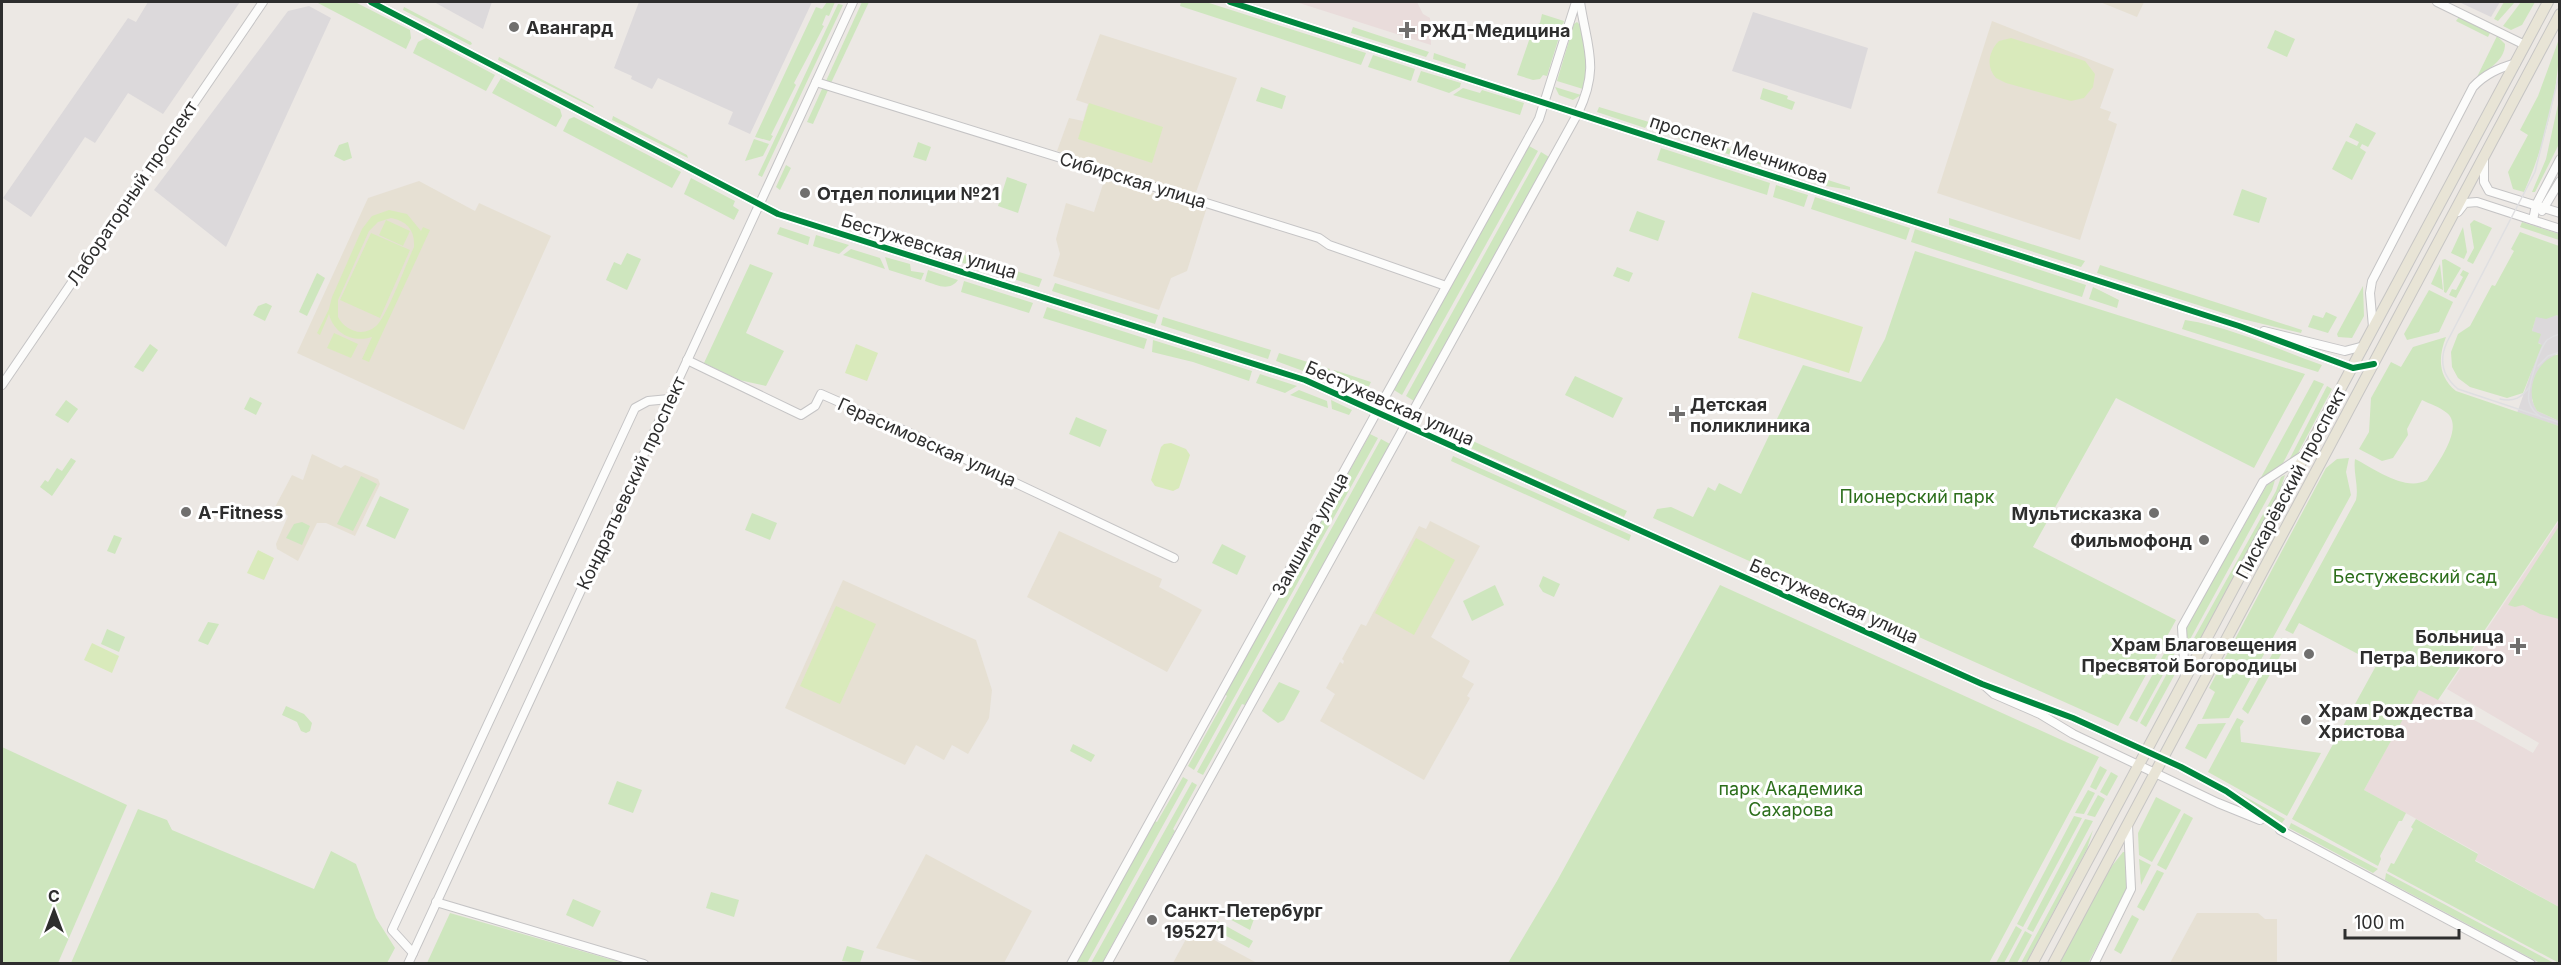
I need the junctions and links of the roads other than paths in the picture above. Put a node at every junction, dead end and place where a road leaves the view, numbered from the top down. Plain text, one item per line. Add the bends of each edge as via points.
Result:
1 (263, 2) edge
2 (371, 2) edge
3 (853, 2) edge
4 (1230, 2) edge
5 (1578, 2) edge
6 (2438, 2) edge
7 (2548, 2) edge
8 (2559, 14) edge
9 (2525, 45) junction
10 (2516, 63) junction
11 (816, 82) junction
12 (1546, 103) junction
13 (1578, 113) junction
14 (2484, 159) junction
15 (2559, 159) edge
16 (2559, 181) edge
17 (759, 205) junction
18 (2536, 205) junction
19 (2546, 208) junction
20 (2559, 213) edge
21 (2451, 220) junction
22 (2533, 220) junction
23 (2559, 229) edge
24 (1446, 286) junction
25 (2239, 326) junction
26 (2373, 330) junction
27 (2365, 346) junction
28 (687, 360) junction
29 (2374, 364) junction
30 (2353, 368) junction
31 (2, 385) edge
32 (669, 399) junction
33 (1377, 412) junction
34 (1405, 426) junction
35 (2307, 453) junction
36 (1173, 558) dead end
37 (2185, 678) junction
38 (1982, 684) junction
39 (2146, 751) junction
40 (2163, 759) junction
41 (2139, 764) junction
42 (2156, 772) junction
43 (2128, 825) junction
44 (2283, 830) junction
45 (436, 902) junction
46 (413, 953) junction
47 (408, 963) edge
48 (644, 963) edge
49 (1071, 963) edge
50 (1107, 963) edge
51 (2032, 963) edge
52 (2053, 963) edge
53 (2094, 963) edge
54 (2531, 963) edge

1 - 31 street, Лабораторный проспект
2 - 17 street, Бестужевская улица
3 - 11 street, Кондратьевский проспект
4 - 12 street, проспект Мечникова
5 - 12 street, Замшина улица
5 - 13 street, Замшина улица via 1592,65
6 - 9 street
7 - 9 main road, Пискарёвский проспект
8 - 14 main road, Пискарёвский проспект
9 - 10 main road, Пискарёвский проспект
10 - 26 main road, Пискарёвский проспект
10 - 26 street via 2497,69 2474,87 2373,281
11 - 17 street, Кондратьевский проспект
11 - 24 street, Сибирская улица via 1319,238 1329,245
12 - 13 street, проспект Мечникова
12 - 24 street, Замшина улица
13 - 25 street, проспект Мечникова
13 - 34 street, Замшина улица
14 - 18 street via 2484,182 2489,191
14 - 21 main road, Пискарёвский проспект
15 - 18 street
16 - 19 street
17 - 28 street, Кондратьевский проспект
17 - 33 street, Бестужевская улица via 816,227 1305,380
18 - 19 street
18 - 22 street
19 - 20 street
19 - 22 street
21 - 22 street via 2471,201
21 - 29 main road, Пискарёвский проспект
22 - 23 street
24 - 33 street, Замшина улица
25 - 27 street, проспект Мечникова via 2345,351
25 - 30 street, проспект Мечникова
26 - 27 main road, Пискарёвский проспект
27 - 30 main road, Пискарёвский проспект
28 - 32 street, Кондратьевский проспект
28 - 36 street, Герасимовская улица via 801,415 815,406 821,394
29 - 30 street
29 - 40 main road, Пискарёвский проспект
30 - 35 main road, Пискарёвский проспект
32 - 45 street, Кондратьевский проспект
32 - 46 street via 641,403 635,408 392,930
33 - 34 street, Бестужевская улица
33 - 49 street, Замшина улица
34 - 38 street, Бестужевская улица
34 - 50 street, Замшина улица
35 - 37 main road, Пискарёвский проспект
35 - 37 street via 2263,482 2182,627
37 - 39 main road, Пискарёвский проспект
38 - 39 street, Бестужевская улица
38 - 41 street, Бестужевская улица via 1994,694
39 - 40 street, Бестужевская улица
39 - 41 main road, Пискарёвский проспект
40 - 42 main road, Пискарёвский проспект
40 - 44 street, Бестужевская улица via 2226,791
41 - 42 street, Бестужевская улица
41 - 51 main road, Пискарёвский проспект
42 - 43 main road, Пискарёвский проспект
42 - 44 street, Бестужевская улица
43 - 52 main road, Пискарёвский проспект
43 - 53 street via 2131,889
44 - 54 street, Бестужевская улица
45 - 46 street, Кондратьевский проспект
45 - 48 street
46 - 47 street, Кондратьевский проспект

